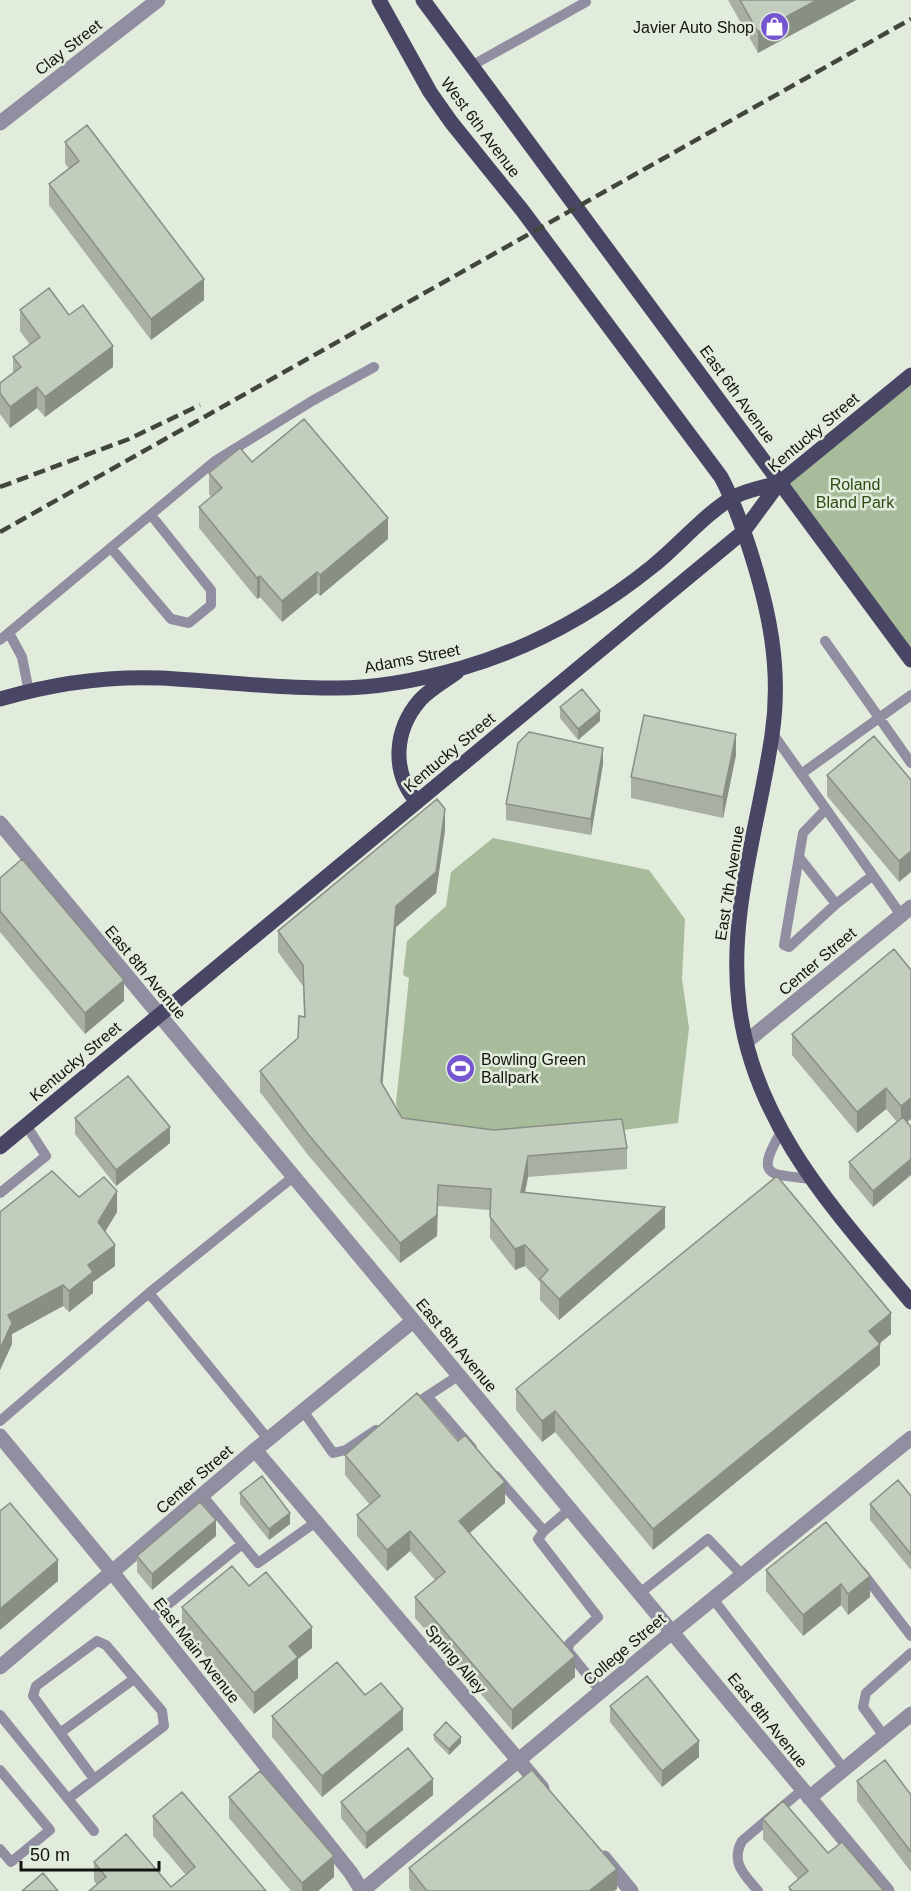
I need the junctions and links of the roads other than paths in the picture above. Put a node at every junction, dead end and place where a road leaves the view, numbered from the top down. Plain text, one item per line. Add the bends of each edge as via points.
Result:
1 (158, 0) edge
2 (379, 0) edge
3 (423, 0) edge
4 (585, 0) edge
5 (471, 66) junction
6 (0, 123) edge
7 (556, 180) joint
8 (374, 367) dead end
9 (911, 375) edge
10 (779, 483) junction
11 (732, 498) junction
12 (151, 515) junction
13 (743, 532) junction
14 (111, 548) junction
15 (4, 636) edge
16 (825, 641) dead end
17 (911, 660) edge
18 (462, 668) junction
19 (29, 692) junction
20 (911, 695) edge
21 (0, 699) edge
22 (878, 718) junction
23 (773, 734) junction
24 (911, 763) edge
25 (801, 774) junction
26 (417, 802) junction
27 (826, 809) junction
28 (0, 823) edge
29 (799, 857) junction
30 (873, 875) junction
31 (836, 904) junction
32 (906, 911) edge
33 (159, 1015) junction
34 (746, 1042) junction
35 (26, 1125) junction
36 (781, 1132) junction
37 (0, 1147) edge
38 (293, 1177) junction
39 (812, 1179) junction
40 (0, 1193) edge
41 (149, 1293) junction
42 (911, 1302) edge
43 (413, 1321) junction
44 (458, 1376) junction
45 (427, 1396) junction
46 (303, 1411) junction
47 (400, 1414) edge
48 (0, 1421) edge
49 (382, 1426) edge
50 (0, 1436) edge
51 (911, 1438) edge
52 (268, 1439) junction
53 (255, 1450) junction
54 (482, 1459) edge
55 (489, 1468) edge
56 (202, 1495) junction
57 (571, 1508) junction
58 (316, 1522) junction
59 (544, 1531) junction
60 (242, 1544) junction
61 (855, 1563) edge
62 (112, 1572) junction
63 (741, 1575) junction
64 (640, 1593) junction
65 (713, 1599) junction
66 (150, 1619) junction
67 (672, 1632) junction
68 (911, 1636) edge
69 (911, 1653) edge
70 (0, 1667) edge
71 (135, 1679) junction
72 (601, 1692) junction
73 (911, 1714) edge
74 (0, 1715) edge
75 (60, 1733) junction
76 (884, 1736) junction
77 (519, 1761) junction
78 (844, 1769) junction
79 (0, 1770) edge
80 (94, 1779) junction
81 (806, 1794) junction
82 (68, 1799) junction
83 (554, 1802) edge
84 (94, 1831) dead end
85 (593, 1846) edge
86 (0, 1849) edge
87 (11, 1862) junction
88 (0, 1869) edge
89 (362, 1891) edge
90 (631, 1891) edge
91 (758, 1891) edge
92 (887, 1891) edge

1 - 6 street, Clay Street
2 - 11 main road, West 6th Avenue via 430,92 721,477
3 - 5 main road, West 6th Avenue
4 - 5 lane
5 - 7 main road, West 6th Avenue
7 - 10 main road, East 6th Avenue
8 - 12 lane via 215,461
9 - 10 main road, Kentucky Street
10 - 11 main road, Adams Street
10 - 13 main road, Kentucky Street
10 - 17 main road, East 6th Avenue
11 - 13 main road, East 7th Avenue
11 - 18 main road, Adams Street via 652,567 593,609 546,635
12 - 14 lane
12 - 14 lane via 211,590 211,605 189,623 171,620
13 - 23 main road, East 7th Avenue via 775,647
13 - 26 main road, Kentucky Street
14 - 15 lane
15 - 19 lane via 22,657
16 - 22 lane
18 - 19 main road, Adams Street via 406,681 340,688 128,679
18 - 26 main road via 422,698 404,728 399,767
19 - 21 main road, Adams Street
20 - 22 lane
22 - 24 lane
22 - 25 lane
23 - 25 lane
23 - 34 main road, East 7th Avenue via 737,938 739,1005
25 - 27 lane
26 - 33 main road, Kentucky Street
27 - 29 lane via 802,833
27 - 30 lane
28 - 33 street, East 8th Avenue
29 - 31 lane
29 - 31 lane via 784,945 789,947
30 - 31 lane
30 - 32 lane
32 - 34 street, Center Street
33 - 35 main road, Kentucky Street
33 - 38 street, East 8th Avenue
34 - 36 main road, East 7th Avenue
35 - 37 main road, Kentucky Street
35 - 40 lane via 46,1156
36 - 39 main road, East 7th Avenue
36 - 39 lane via 769,1153 767,1164 771,1173
38 - 41 lane
38 - 43 street, East 8th Avenue
39 - 42 main road, East 7th Avenue
41 - 48 lane
41 - 52 lane
43 - 44 street, East 8th Avenue
43 - 46 street, Center Street
44 - 45 lane
44 - 57 street, East 8th Avenue
45 - 47 lane
45 - 54 lane
46 - 49 lane via 333,1453 346,1450
46 - 52 street, Center Street
50 - 62 street, East Main Avenue
51 - 63 street, College Street via 821,1517
52 - 53 street, Center Street
53 - 56 street, Center Street
53 - 58 street, Spring Alley
55 - 59 lane
56 - 60 lane
56 - 62 street, Center Street
57 - 59 lane
57 - 64 street, East 8th Avenue
58 - 60 lane via 258,1563
58 - 77 street, Spring Alley
59 - 72 lane via 538,1539 598,1617 569,1644 567,1651
60 - 66 lane
61 - 68 lane
62 - 66 street, East Main Avenue
62 - 70 street, Center Street
63 - 64 lane via 708,1539
63 - 65 street, College Street
64 - 67 street, East 8th Avenue
65 - 67 street, College Street
65 - 78 lane
66 - 89 street, East Main Avenue
67 - 72 street, College Street
67 - 81 street, East 8th Avenue
69 - 76 lane via 866,1693 863,1707
71 - 75 lane
71 - 75 lane via 106,1645 96,1641 36,1686 33,1696
71 - 80 lane via 162,1711 164,1726
72 - 77 street, College Street
73 - 76 street
74 - 82 lane
75 - 80 lane
76 - 78 street
77 - 83 street, Spring Alley
77 - 89 street, College Street
78 - 81 street
79 - 87 lane via 50,1830
80 - 82 lane
81 - 91 lane via 742,1841 737,1850 738,1868
81 - 92 street, East 8th Avenue
82 - 84 lane
85 - 90 street
86 - 87 lane
87 - 88 lane

